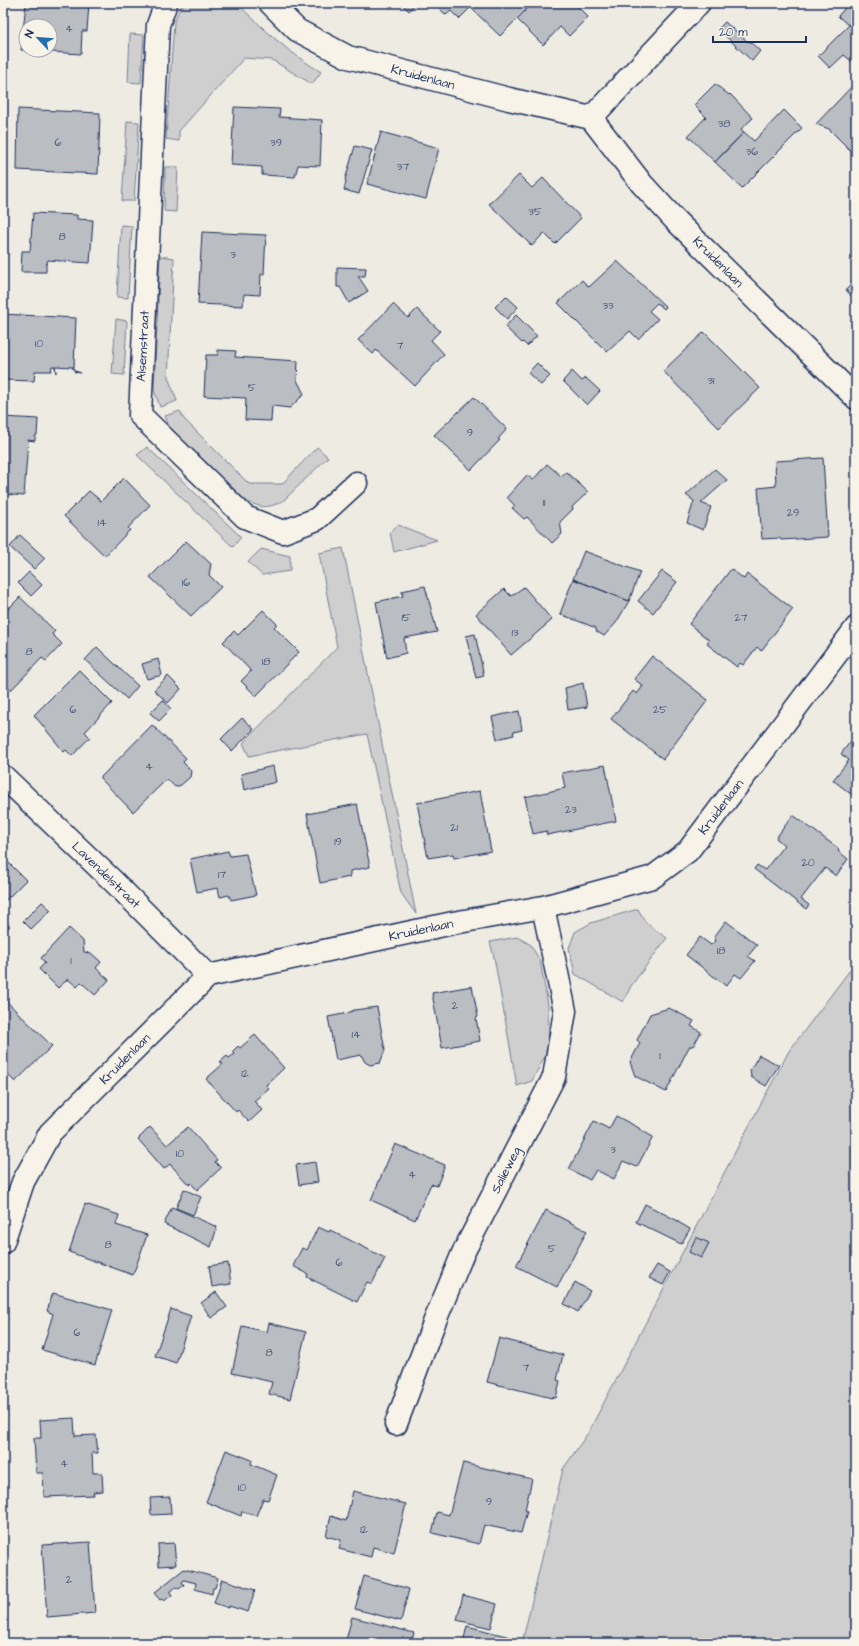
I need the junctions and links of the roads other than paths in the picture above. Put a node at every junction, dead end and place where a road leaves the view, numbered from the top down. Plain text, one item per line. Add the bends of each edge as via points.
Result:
1 (166, 3) edge
2 (270, 3) edge
3 (699, 3) edge
4 (591, 118) junction
5 (856, 398) edge
6 (356, 483) dead end
7 (856, 628) edge
8 (3, 776) edge
9 (543, 907) junction
10 (208, 976) junction
11 (3, 1242) edge
12 (396, 1424) dead end

1 - 6 street, Alsemstraat via 158,25 140,415 245,517 283,532 317,519
2 - 4 street, Kruidenlaan via 297,30 348,57
3 - 4 street
4 - 5 street, Kruidenlaan via 642,184 676,221
7 - 9 street, Kruidenlaan via 688,851 653,877
8 - 10 street, Lavendelstraat
9 - 10 street, Kruidenlaan via 453,923
9 - 12 street, Salieweg via 565,1011 554,1077 463,1253
10 - 11 street, Kruidenlaan via 50,1134 23,1182

